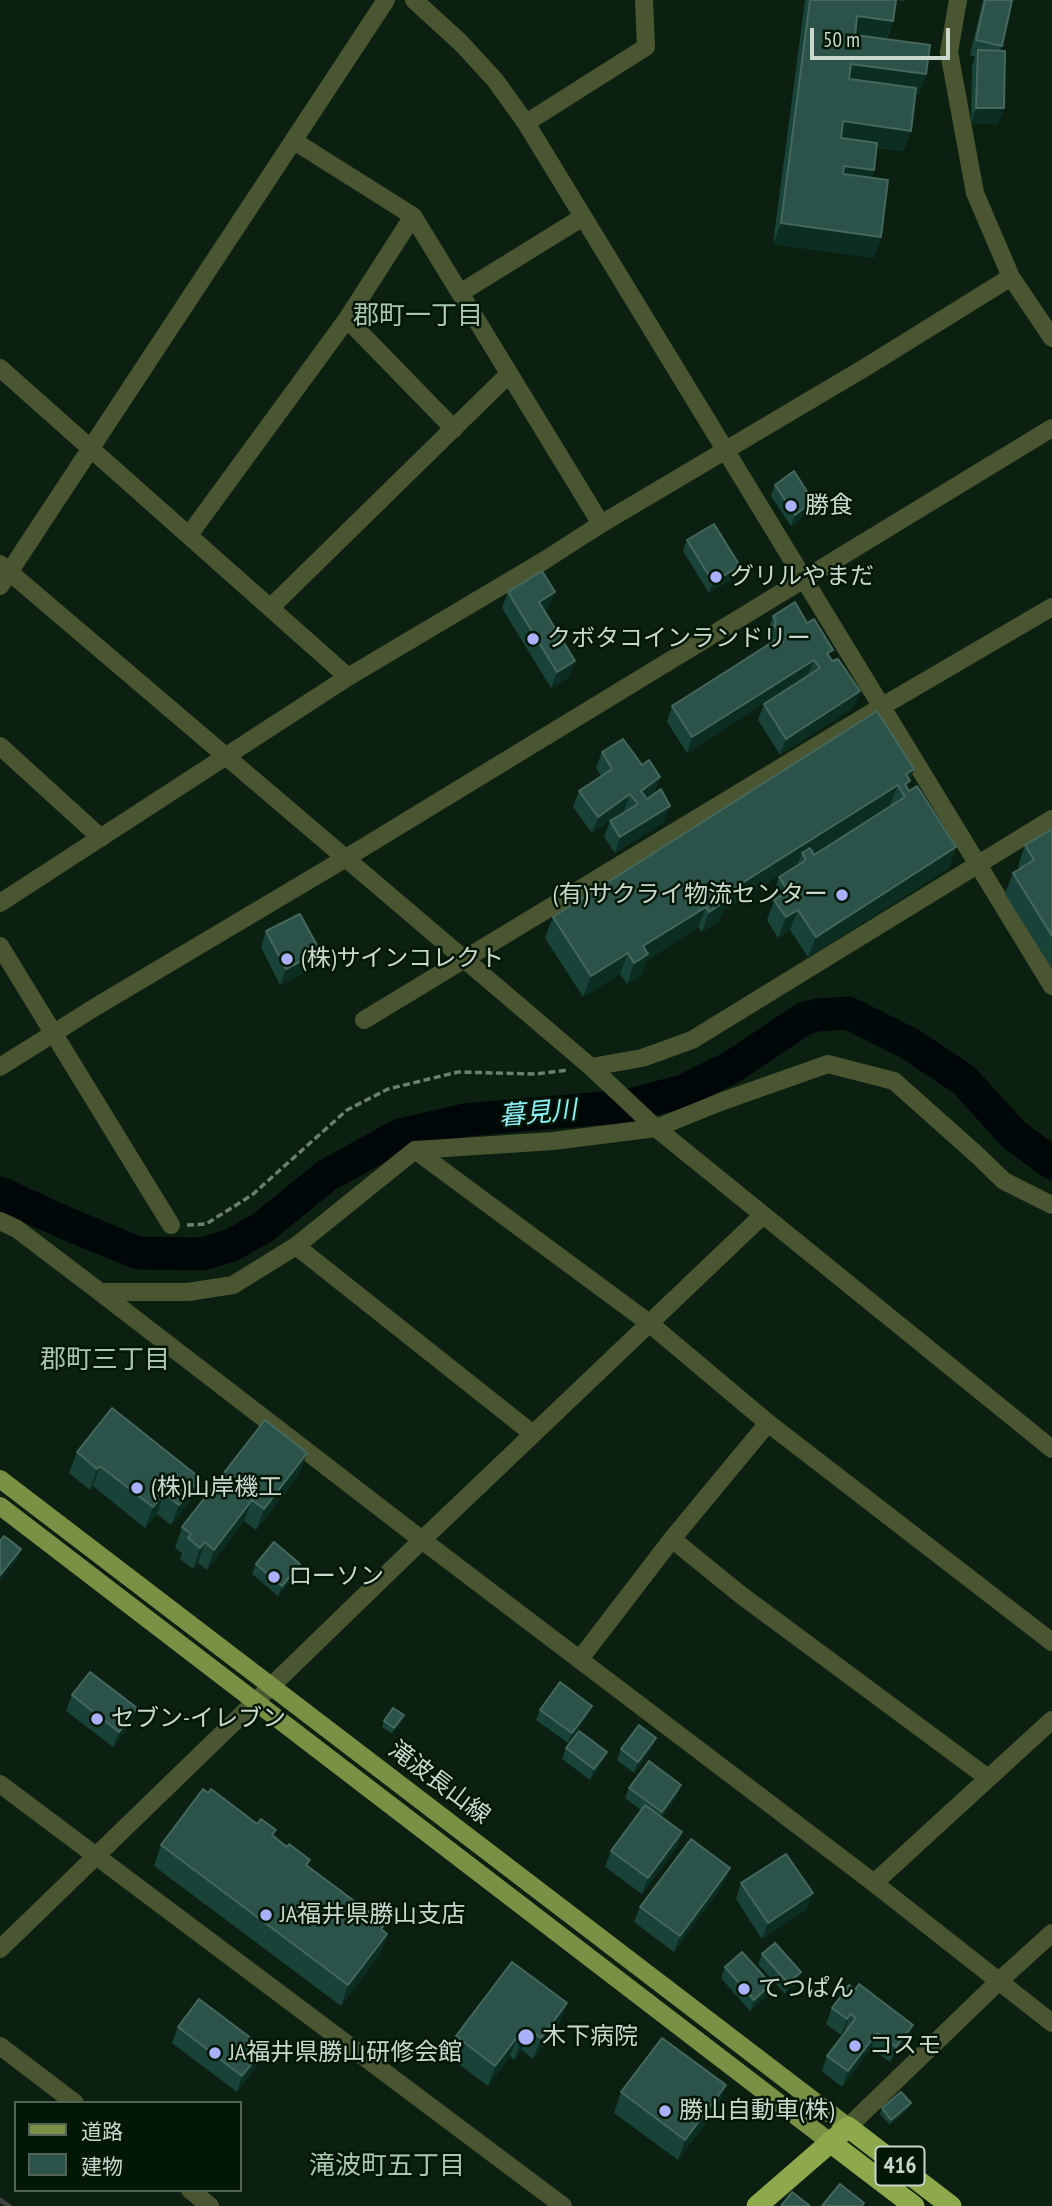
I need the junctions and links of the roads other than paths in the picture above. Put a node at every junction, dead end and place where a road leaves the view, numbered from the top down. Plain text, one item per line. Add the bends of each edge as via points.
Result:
1 (386, 0) edge
2 (414, 0) edge
3 (645, 0) edge
4 (958, 0) edge
5 (526, 123) junction
6 (294, 141) junction
7 (413, 216) junction
8 (583, 216) junction
9 (1011, 277) junction
10 (460, 293) junction
11 (347, 319) junction
12 (1052, 338) edge
13 (0, 368) edge
14 (509, 374) junction
15 (1052, 428) edge
16 (454, 429) junction
17 (92, 449) junction
18 (725, 450) junction
19 (601, 524) junction
20 (189, 535) junction
21 (3, 574) edge
22 (803, 580) junction
23 (1052, 607) edge
24 (270, 608) junction
25 (348, 677) junction
26 (881, 707) junction
27 (0, 746) edge
28 (225, 757) junction
29 (1052, 819) edge
30 (101, 838) junction
31 (346, 858) junction
32 (977, 863) junction
33 (0, 903) edge
34 (0, 946) edge
35 (464, 959) junction
36 (1052, 986) edge
37 (364, 1020) dead end
38 (53, 1034) junction
39 (0, 1067) edge
40 (595, 1070) junction
41 (656, 1128) junction
42 (415, 1150) junction
43 (1052, 1205) edge
44 (763, 1215) junction
45 (0, 1221) edge
46 (171, 1225) road end
47 (296, 1246) junction
48 (100, 1292) junction
49 (649, 1323) junction
50 (768, 1423) junction
51 (533, 1434) junction
52 (1052, 1449) edge
53 (0, 1479) edge
54 (0, 1506) edge
55 (672, 1539) junction
56 (422, 1541) junction
57 (1052, 1642) edge
58 (580, 1659) junction
59 (271, 1686) junction
60 (254, 1703) junction
61 (1052, 1720) edge
62 (988, 1778) junction
63 (0, 1784) edge
64 (95, 1857) junction
65 (874, 1883) junction
66 (1052, 1933) edge
67 (0, 1949) edge
68 (998, 1982) junction
69 (1052, 2023) edge
70 (0, 2046) edge
71 (72, 2101) edge
72 (848, 2127) junction
73 (830, 2143) junction
74 (193, 2192) edge
75 (211, 2206) edge
76 (563, 2206) edge
77 (757, 2206) edge
78 (914, 2206) edge
79 (951, 2206) edge

1 - 6 street
2 - 5 street via 495,80
3 - 5 street via 646,47
4 - 9 street via 948,52 955,93 975,193
5 - 8 street
6 - 7 street
6 - 17 street
7 - 10 street
7 - 11 street
8 - 10 street
8 - 18 street
9 - 12 street
9 - 18 street
10 - 14 street
11 - 16 street
11 - 20 street
13 - 17 street
14 - 16 street
14 - 19 street
15 - 22 street
16 - 24 street
17 - 20 street
17 - 21 street
18 - 19 street
18 - 22 street
19 - 25 street
20 - 24 street
21 - 28 street
22 - 26 street
22 - 31 street
23 - 26 street
24 - 25 street
25 - 28 street
26 - 32 street
26 - 35 street
27 - 30 street
28 - 30 street
28 - 31 street
29 - 32 street
30 - 33 street
31 - 35 street
31 - 38 street
32 - 36 street
32 - 40 street via 692,1040
34 - 38 street
35 - 37 street
35 - 40 street
38 - 39 street
38 - 46 street
40 - 41 street
41 - 42 street via 554,1141
41 - 43 street via 828,1064 894,1081 1004,1181
41 - 44 street
42 - 47 street
42 - 49 street
44 - 49 street
44 - 52 street
45 - 48 street via 16,1228
47 - 48 street via 233,1285 188,1292
47 - 51 street
48 - 56 street
49 - 50 street
49 - 51 street
50 - 55 street
50 - 57 street
51 - 56 street
53 - 59 main road, 滝波長山線
54 - 60 main road, 滝波長山線
55 - 58 street
55 - 62 street via 740,1595
56 - 58 street
56 - 59 street
58 - 65 street
59 - 60 street
59 - 72 main road, 滝波長山線
60 - 64 street
60 - 73 main road, 滝波長山線
61 - 62 street
62 - 65 street
63 - 64 street
64 - 67 street
64 - 76 street
65 - 68 street
66 - 68 street
68 - 69 street
68 - 72 street
70 - 71 street
72 - 73 highway, 416
72 - 79 highway, 416
73 - 77 highway, 416
73 - 78 highway, 416
74 - 75 street

